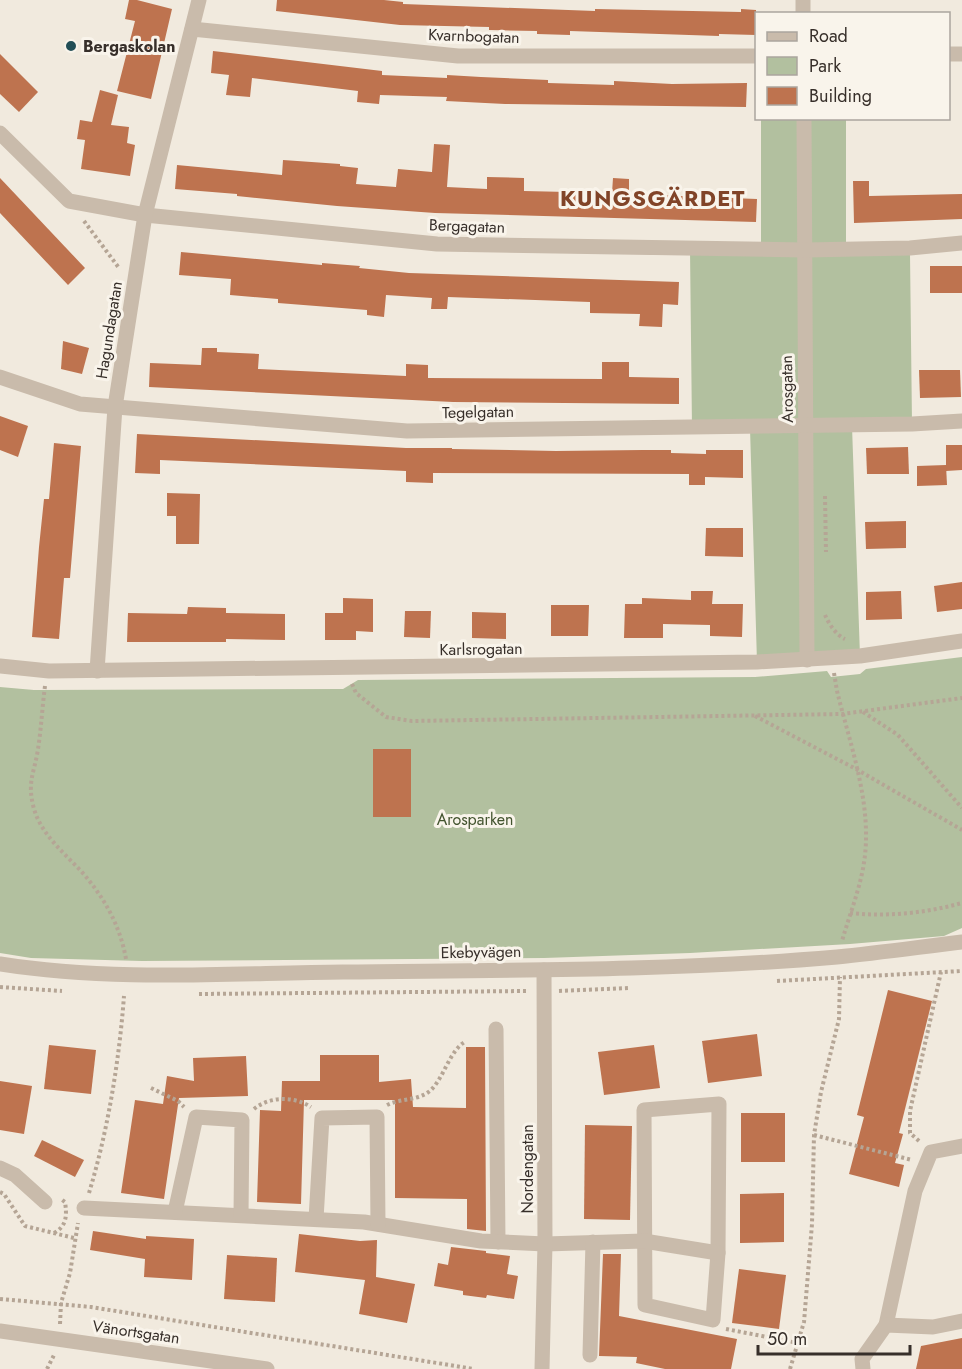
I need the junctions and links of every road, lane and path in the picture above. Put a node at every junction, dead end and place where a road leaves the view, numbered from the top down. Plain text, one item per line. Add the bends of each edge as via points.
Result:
1 (199, 0) edge
2 (192, 29) junction
3 (755, 56) edge
4 (804, 120) edge
5 (0, 133) edge
6 (69, 201) junction
7 (145, 215) junction
8 (962, 243) edge
9 (805, 250) junction
10 (134, 288) junction
11 (0, 377) edge
12 (115, 406) junction
13 (962, 421) edge
14 (805, 426) junction
15 (962, 641) edge
16 (832, 657) junction
17 (807, 660) junction
18 (0, 666) edge
19 (346, 669) junction
20 (97, 671) junction
21 (49, 672) junction
22 (962, 698) edge
23 (862, 711) junction
24 (843, 714) junction
25 (754, 715) junction
26 (856, 769) junction
27 (962, 808) edge
28 (962, 830) edge
29 (961, 905) edge
30 (850, 913) junction
31 (962, 942) edge
32 (837, 957) junction
33 (126, 959) dead end
34 (0, 964) edge
35 (544, 970) junction
36 (941, 972) dead end
37 (124, 996) dead end
38 (496, 1029) dead end
39 (466, 1041) dead end
40 (151, 1088) dead end
41 (196, 1117) junction
42 (377, 1117) junction
43 (322, 1118) junction
44 (242, 1120) junction
45 (814, 1135) junction
46 (962, 1146) edge
47 (928, 1158) junction
48 (0, 1168) edge
49 (0, 1192) edge
50 (45, 1202) joint
51 (84, 1208) junction
52 (176, 1212) junction
53 (241, 1215) junction
54 (316, 1219) junction
55 (78, 1223) junction
56 (378, 1224) junction
57 (75, 1238) junction
58 (644, 1241) junction
59 (498, 1242) junction
60 (593, 1242) junction
61 (545, 1244) junction
62 (718, 1253) junction
63 (0, 1299) edge
64 (61, 1303) junction
65 (713, 1320) junction
66 (962, 1321) edge
67 (886, 1324) junction
68 (0, 1331) edge
69 (59, 1339) junction
70 (798, 1343) junction
71 (590, 1356) dead end
72 (47, 1369) edge
73 (267, 1369) edge
74 (474, 1369) edge
75 (542, 1369) edge
76 (790, 1369) edge
77 (863, 1369) edge

1 - 2 street, Hagundagatan
2 - 3 street, Kvarnbogatan via 458,56
2 - 7 street, Hagundagatan
4 - 9 street, Arosgatan
5 - 6 street
6 - 7 street, Bergagatan
6 - 10 path
7 - 9 street, Bergagatan via 436,244
7 - 10 street, Hagundagatan
8 - 9 street, Bergagatan
9 - 14 street, Arosgatan
10 - 12 street, Hagundagatan
11 - 12 street, Tegelgatan via 80,404
12 - 14 street, Tegelgatan via 407,431
12 - 20 street, Hagundagatan
13 - 14 street, Tegelgatan
14 - 17 street, Arosgatan
15 - 16 street, Karlsrogatan
16 - 17 street, Karlsrogatan
16 - 24 path
17 - 19 street, Karlsrogatan
18 - 21 street, Karlsrogatan
19 - 20 street, Karlsrogatan
19 - 25 path via 356,693 369,704 386,717 412,722
20 - 21 street, Karlsrogatan
21 - 33 path via 30,782 33,805 50,838 100,896 122,937
22 - 23 path
23 - 24 path
23 - 27 path via 898,735
24 - 25 path
24 - 26 path
25 - 26 path
26 - 28 path
26 - 30 path via 864,807 865,855
29 - 30 path via 902,914
30 - 32 path
31 - 32 street, Ekebyvägen
32 - 35 street, Ekebyvägen
32 - 45 path via 841,978 839,1019
34 - 35 street, Ekebyvägen via 138,974
35 - 61 street, Nordengatan
36 - 47 path via 910,1112 910,1133
37 - 51 path via 114,1080
38 - 59 street
39 - 42 path via 458,1046 432,1089 422,1096 397,1100
40 - 41 path via 178,1101
41 - 44 street
41 - 52 street
42 - 43 street
42 - 56 street
43 - 44 path via 301,1101 283,1099 257,1106
43 - 54 street
44 - 53 street
45 - 47 path
45 - 70 path via 812,1224 804,1322
46 - 47 street
47 - 67 street via 915,1191
48 - 50 street via 15,1175
49 - 57 path via 25,1226
50 - 55 path
51 - 52 street
51 - 55 path
52 - 53 street
53 - 54 street
54 - 56 street
55 - 57 path
56 - 59 street
57 - 64 path
58 - 60 street
58 - 62 street
58 - 62 street via 644,1110 719,1104
58 - 65 street via 645,1305
59 - 61 street
60 - 61 street
60 - 71 street
61 - 75 street, Nordengatan
62 - 65 street
63 - 64 path
64 - 69 path
64 - 74 path
65 - 70 path via 725,1329
66 - 67 street via 933,1327
67 - 77 street via 862,1359
68 - 69 street, Vänortsgatan
69 - 72 path
69 - 73 street, Vänortsgatan
70 - 76 path

